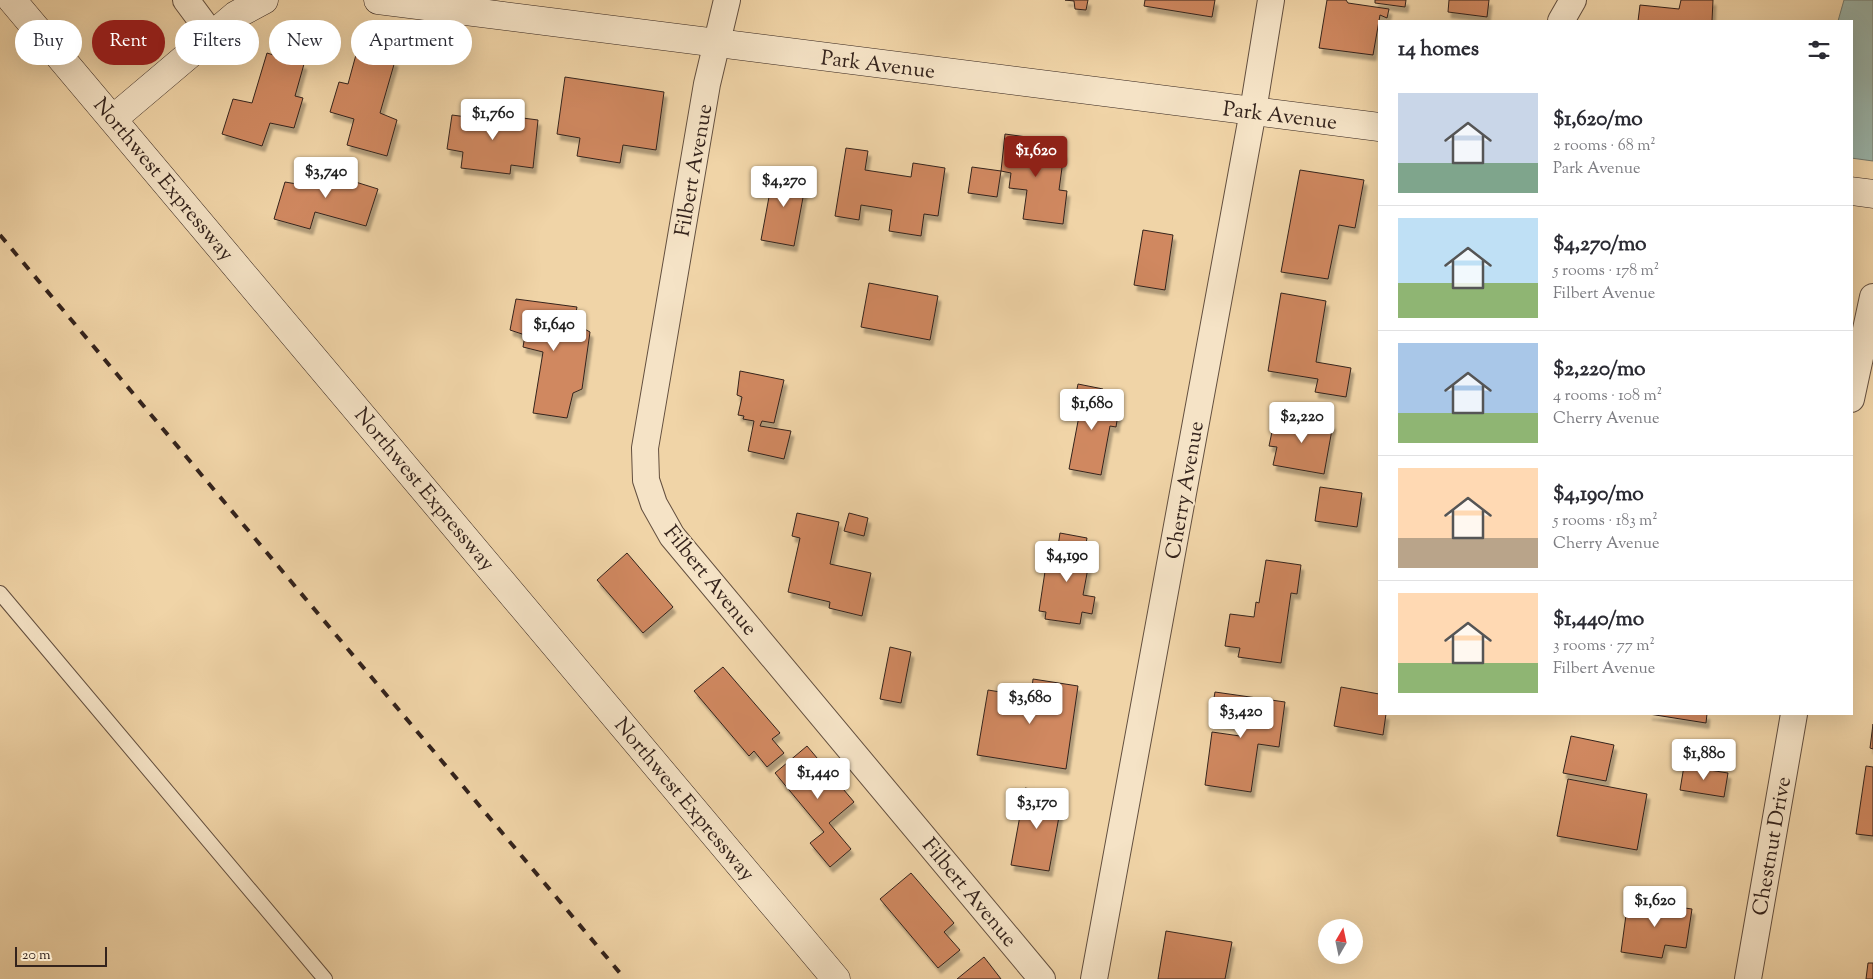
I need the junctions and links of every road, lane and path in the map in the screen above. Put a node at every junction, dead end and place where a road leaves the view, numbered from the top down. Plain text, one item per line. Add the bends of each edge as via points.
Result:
1 (12, 0) edge
2 (186, 0) edge
3 (264, 0) edge
4 (378, 0) edge
5 (727, 0) edge
6 (1271, 0) edge
7 (1573, 0) edge
8 (201, 20) edge
9 (230, 20) edge
10 (1562, 20) edge
11 (717, 44) junction
12 (177, 65) edge
13 (1253, 111) junction
14 (113, 119) junction
15 (1378, 127) edge
16 (1853, 191) edge
17 (1873, 194) edge
18 (1873, 297) edge
19 (1853, 390) edge
20 (0, 593) edge
21 (1794, 715) edge
22 (325, 979) edge
23 (836, 979) edge
24 (1042, 979) edge
25 (1094, 979) edge
26 (1748, 979) edge

1 - 14 main road, Northwest Expressway
2 - 8 street
3 - 9 main road
4 - 11 main road, Park Avenue
5 - 11 street, Filbert Avenue
6 - 13 street, Cherry Avenue
7 - 10 street
11 - 13 main road, Park Avenue
11 - 24 street, Filbert Avenue via 707,84 645,448 646,480 654,504 672,536
12 - 14 main road
13 - 15 main road, Park Avenue
13 - 25 street, Cherry Avenue
14 - 23 main road, Northwest Expressway
16 - 17 main road
18 - 19 street
20 - 22 lane
21 - 26 street, Chestnut Drive

